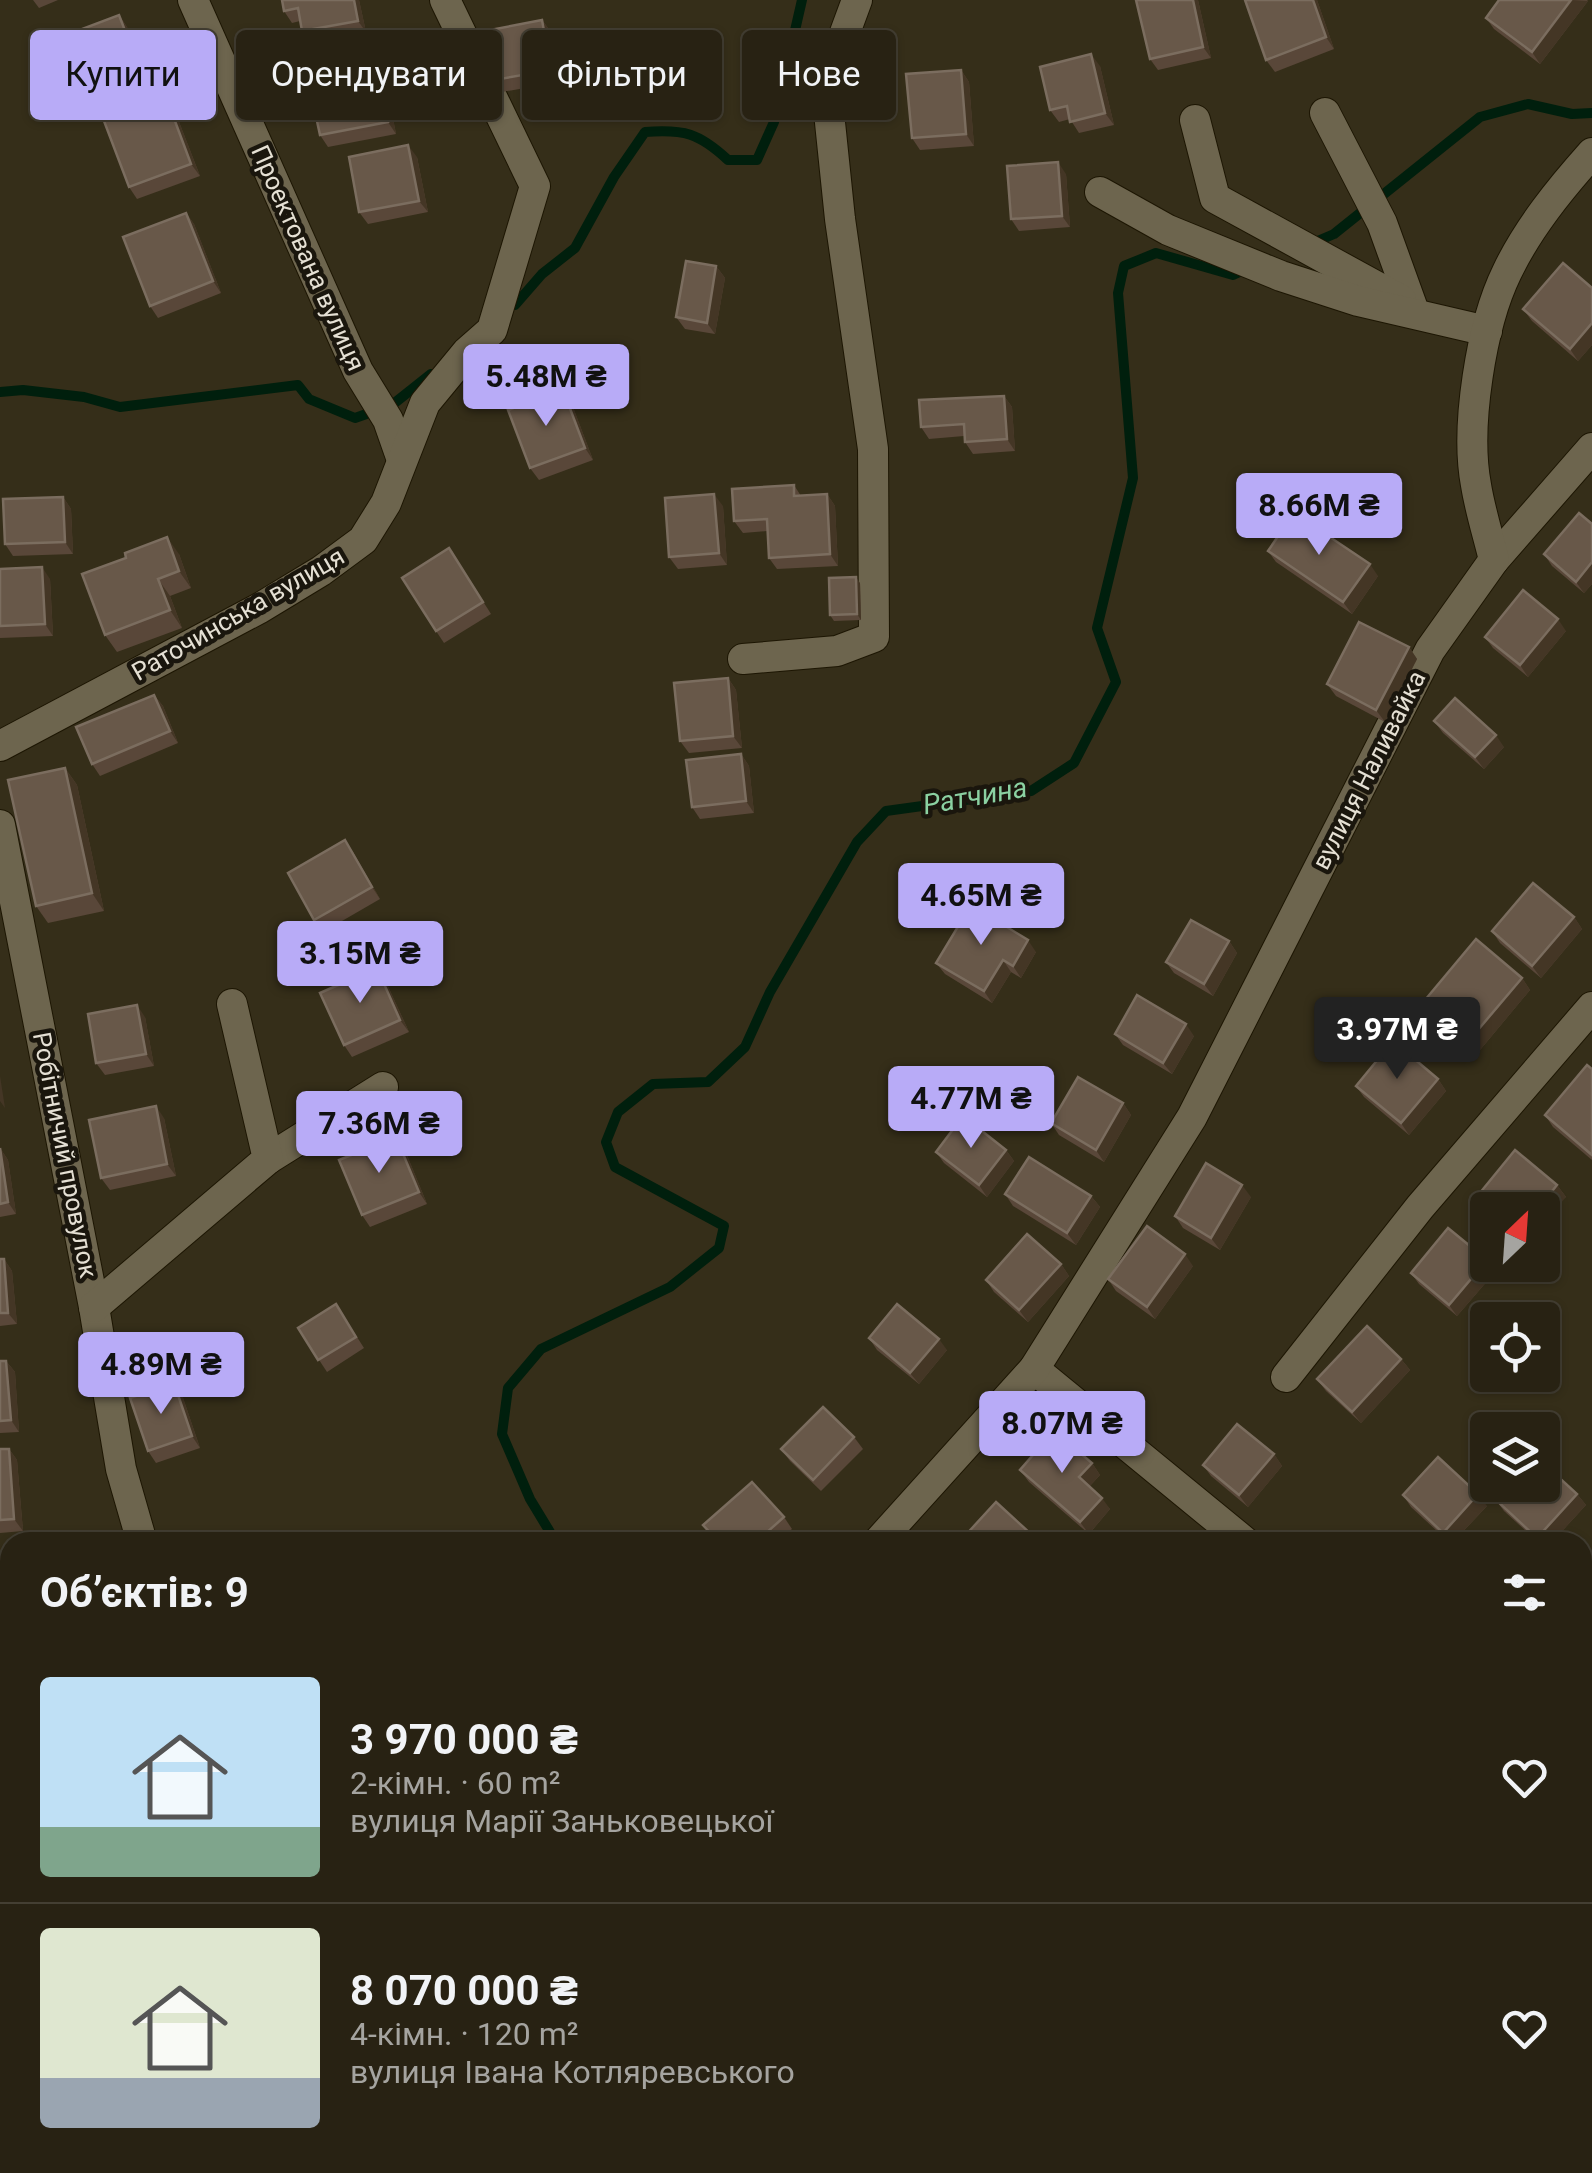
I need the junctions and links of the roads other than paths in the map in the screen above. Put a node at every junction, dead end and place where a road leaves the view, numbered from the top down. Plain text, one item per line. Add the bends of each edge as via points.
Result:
1 (193, 0) edge
2 (445, 0) edge
3 (857, 0) edge
4 (1325, 114) dead end
5 (1195, 120) dead end
6 (1592, 152) edge
7 (1100, 192) dead end
8 (1423, 313) junction
9 (1487, 331) junction
10 (1592, 448) edge
11 (402, 460) junction
12 (1494, 560) junction
13 (743, 659) dead end
14 (0, 746) edge
15 (0, 825) edge
16 (232, 1004) dead end
17 (1592, 1007) edge
18 (384, 1086) dead end
19 (268, 1159) junction
20 (94, 1306) junction
21 (1034, 1369) junction
22 (1286, 1377) dead end
23 (139, 1532) edge
24 (887, 1532) edge
25 (1234, 1532) edge

1 - 11 street, Проектована вулиця
2 - 11 street, Раточинська вулиця via 535,186 492,330 425,403
3 - 13 street via 826,84 872,448 874,637 837,651
4 - 8 street
5 - 8 street via 1215,198
6 - 9 street via 1532,227 1505,275
7 - 8 street via 1168,230 1281,276
8 - 9 street
9 - 12 street via 1472,414 1475,482
10 - 12 street, вулиця Наливайка
11 - 14 street, Раточинська вулиця via 363,540 321,571
12 - 21 street, вулиця Наливайка via 1430,650 1192,1117
15 - 20 street, Робітничий провулок
16 - 19 street
17 - 22 street via 1420,1207
18 - 19 street
19 - 20 street
20 - 23 street, Робітничий провулок via 121,1469
21 - 24 street, вулиця Наливайка
21 - 25 street

